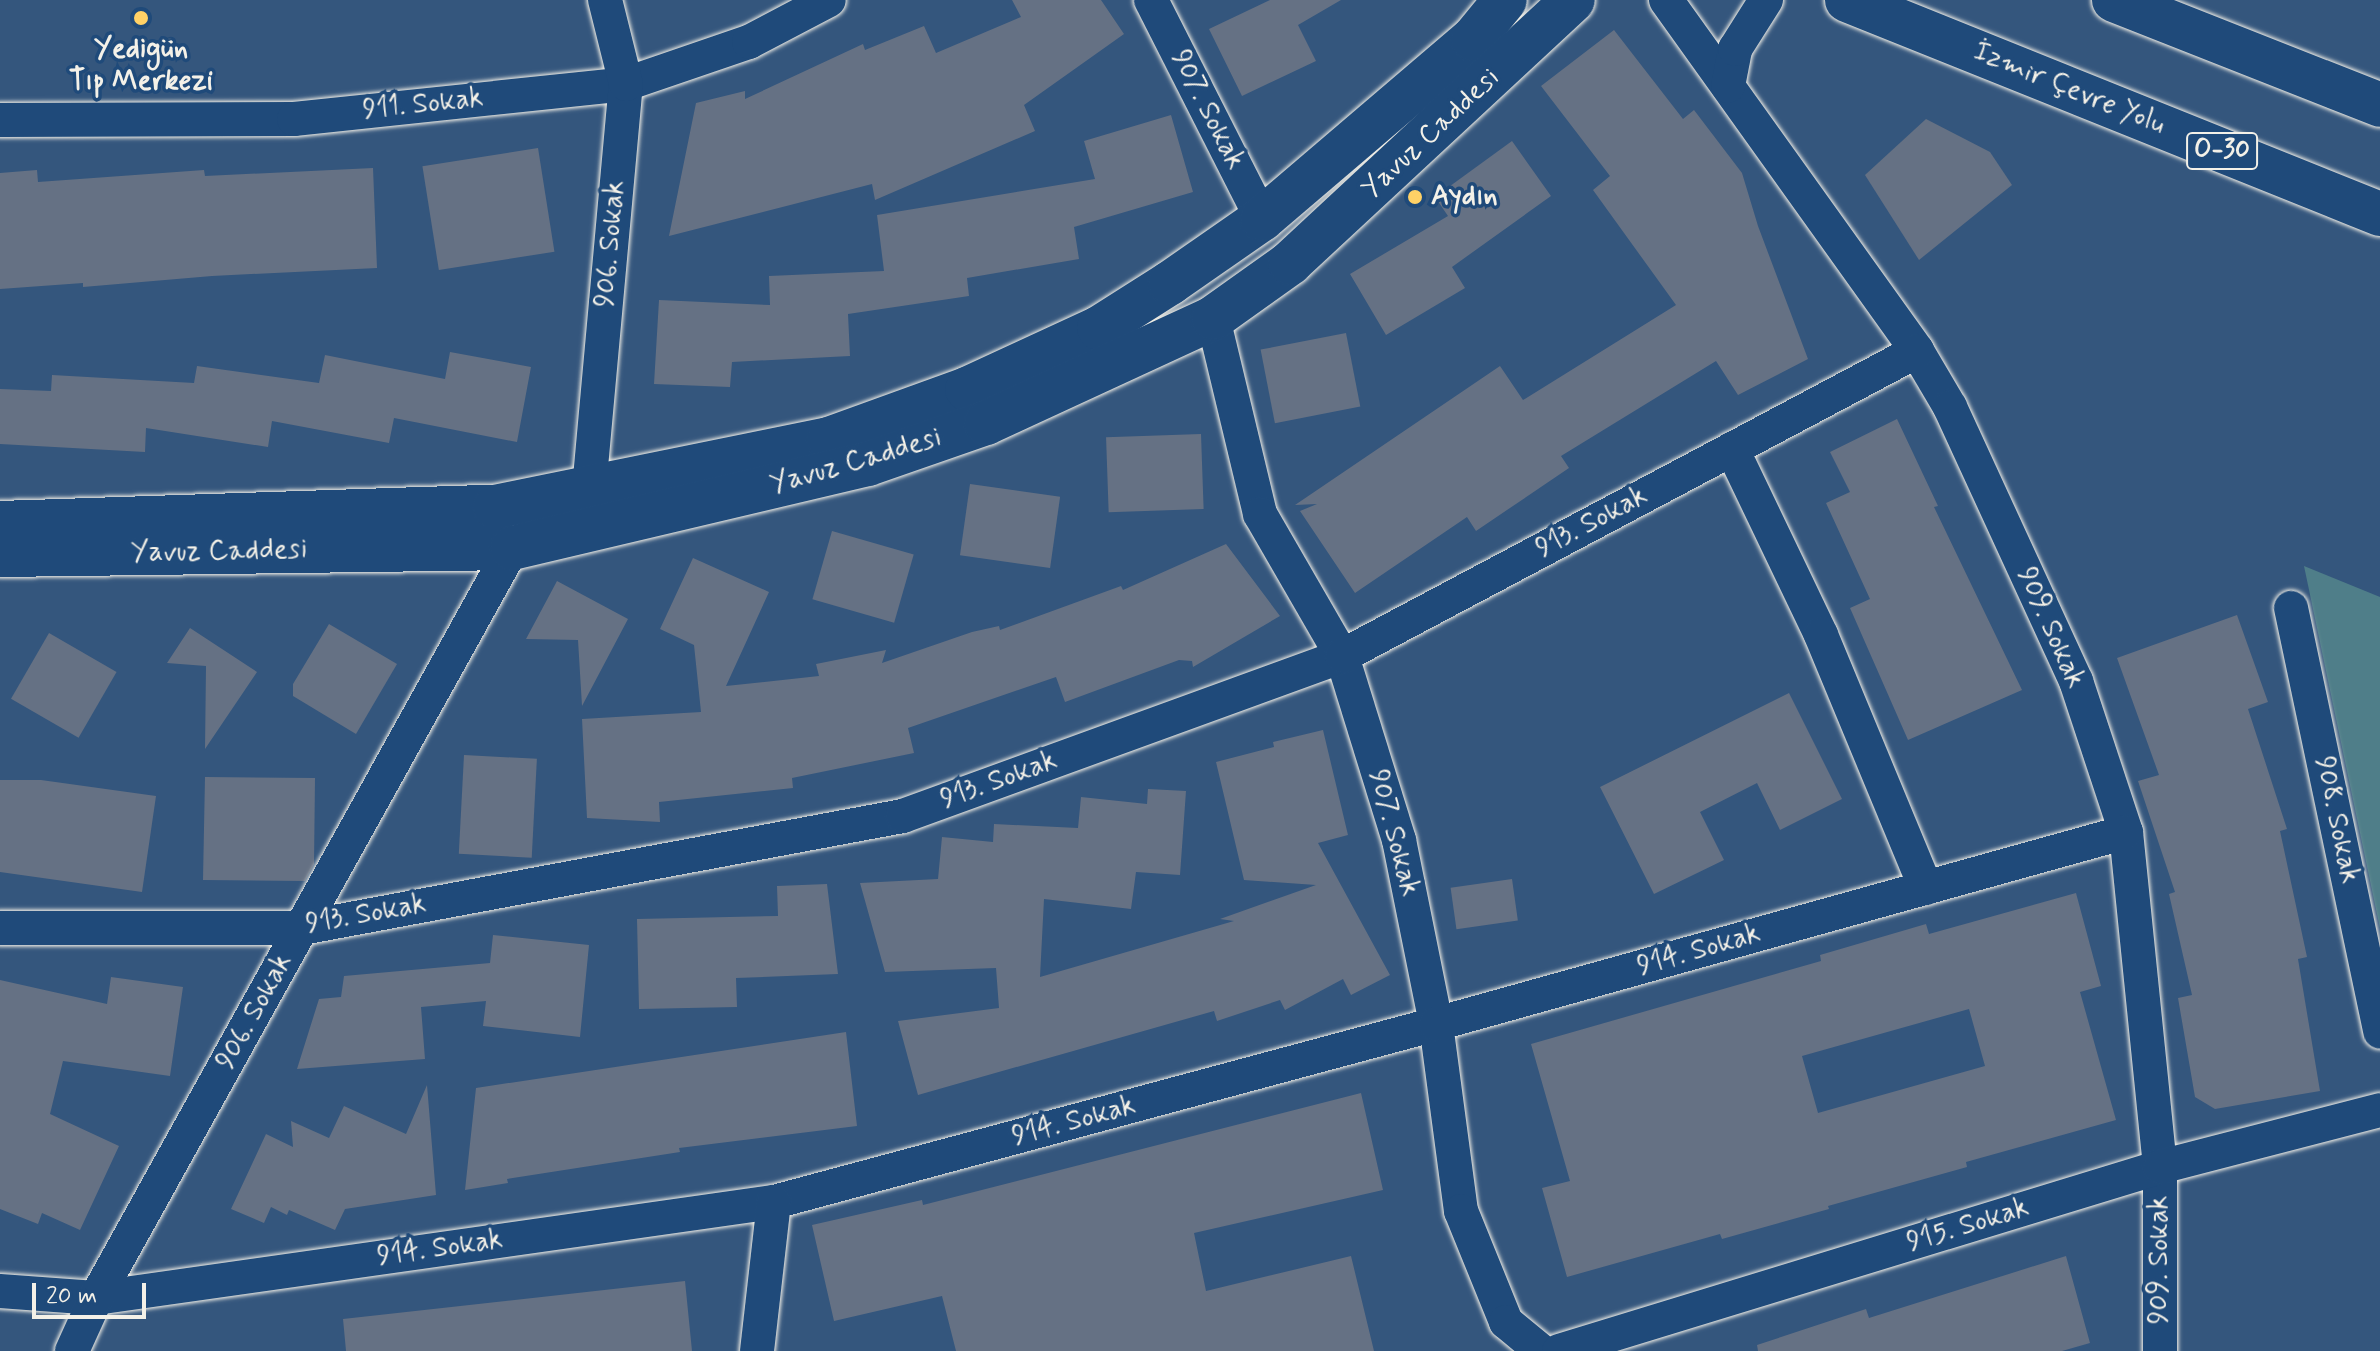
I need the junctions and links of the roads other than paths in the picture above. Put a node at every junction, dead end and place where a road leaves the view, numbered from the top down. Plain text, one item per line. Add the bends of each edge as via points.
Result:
1 (605, 0) edge
2 (829, 0) edge
3 (1151, 0) edge
4 (1505, 0) edge
5 (1573, 0) edge
6 (1666, 0) edge
7 (1766, 0) edge
8 (1847, 0) edge
9 (2121, 3) edge
10 (626, 84) junction
11 (1728, 86) junction
12 (2380, 105) edge
13 (0, 120) edge
14 (2380, 214) edge
15 (1262, 219) junction
16 (1213, 318) junction
17 (1917, 351) junction
18 (1732, 449) junction
19 (589, 489) junction
20 (0, 523) edge
21 (512, 548) junction
22 (0, 555) edge
23 (2291, 608) dead end
24 (1342, 656) junction
25 (2126, 832) junction
26 (1926, 888) junction
27 (0, 928) edge
28 (302, 928) junction
29 (1436, 1024) junction
30 (2380, 1032) edge
31 (2380, 1110) edge
32 (2160, 1167) junction
33 (774, 1202) junction
34 (0, 1291) edge
35 (96, 1298) junction
36 (72, 1351) edge
37 (757, 1351) edge
38 (1541, 1351) edge
39 (1559, 1351) edge
40 (2160, 1351) edge

1 - 10 street, 906. Sokak
2 - 10 street, 911. Sokak via 749,42
3 - 15 street, 907. Sokak
4 - 15 main road, Yavuz Caddesi via 1473,39
5 - 16 main road, Yavuz Caddesi via 1290,263
6 - 11 street, 909. Sokak
7 - 11 street via 1735,49
8 - 14 main road, İzmir Çevre Yolu / O-30
9 - 12 main road
10 - 13 street, 911. Sokak via 294,119
10 - 19 street, 906. Sokak
11 - 17 street, 909. Sokak
15 - 19 main road, Yavuz Caddesi via 1099,328 967,389 829,439
16 - 21 main road, Yavuz Caddesi via 986,423 868,464
16 - 24 street, 907. Sokak via 1260,514
17 - 18 street, 913. Sokak
17 - 25 street, 909. Sokak via 1950,407 2076,681
18 - 24 street, 913. Sokak
18 - 26 street via 1821,635
19 - 20 main road, Yavuz Caddesi via 495,507
21 - 22 main road, Yavuz Caddesi
21 - 28 street, 906. Sokak
23 - 30 street, 908. Sokak
24 - 28 street, 913. Sokak via 903,816
24 - 29 street, 907. Sokak via 1399,840
25 - 26 street, 914. Sokak
25 - 32 street, 909. Sokak
26 - 29 street, 914. Sokak
27 - 28 street, 913. Sokak
28 - 35 street, 906. Sokak
29 - 33 street, 914. Sokak
29 - 38 street, 907. Sokak via 1461,1211 1506,1322
31 - 32 street, 915. Sokak
32 - 39 street, 915. Sokak
32 - 40 street, 909. Sokak
33 - 35 street, 914. Sokak
33 - 37 street
34 - 35 street, 914. Sokak
35 - 36 street, 906. Sokak

